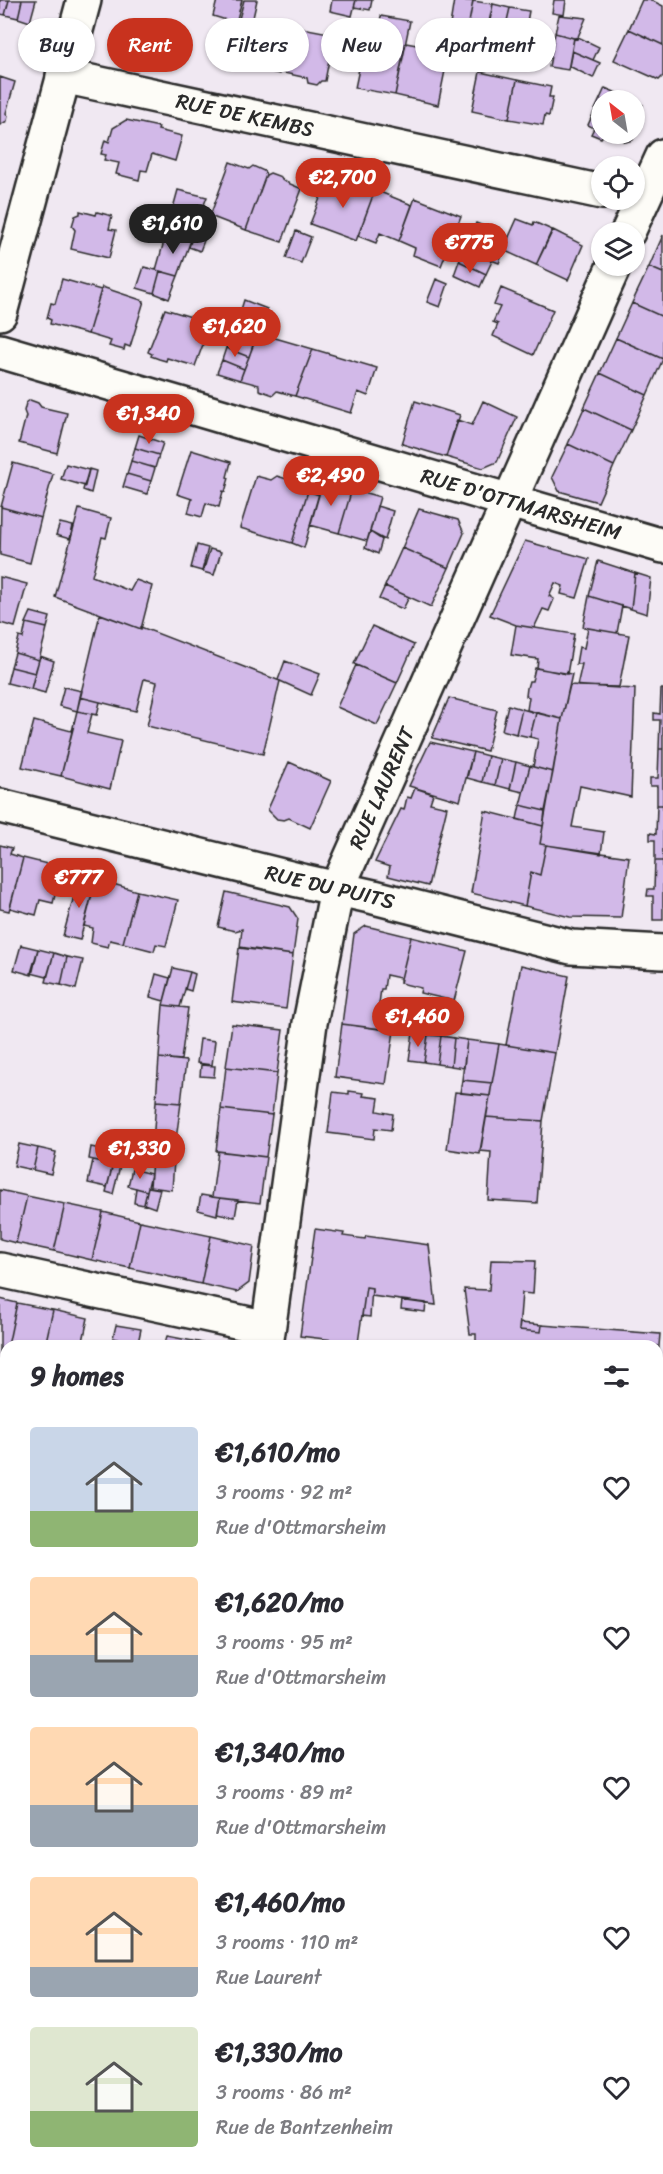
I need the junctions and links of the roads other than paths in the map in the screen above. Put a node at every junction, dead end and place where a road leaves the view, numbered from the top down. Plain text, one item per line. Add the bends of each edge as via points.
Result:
1 (84, 0) edge
2 (63, 76) junction
3 (663, 156) edge
4 (645, 188) edge
5 (591, 190) edge
6 (610, 276) edge
7 (0, 313) edge
8 (0, 351) edge
9 (510, 501) junction
10 (663, 546) edge
11 (0, 806) edge
12 (337, 889) junction
13 (663, 952) edge
14 (0, 1270) edge
15 (267, 1336) edge

1 - 2 street
2 - 5 street, RUE DE KEMBS
2 - 7 street
3 - 4 street
6 - 9 street, RUE LAURENT
8 - 9 street, RUE D'OTTMARSHEIM
9 - 10 street, RUE D'OTTMARSHEIM
9 - 12 street, RUE LAURENT
11 - 12 street, RUE DU PUITS
12 - 13 street, RUE DU PUITS via 571,947
12 - 15 street, RUE LAURENT via 310,1023
14 - 15 street

